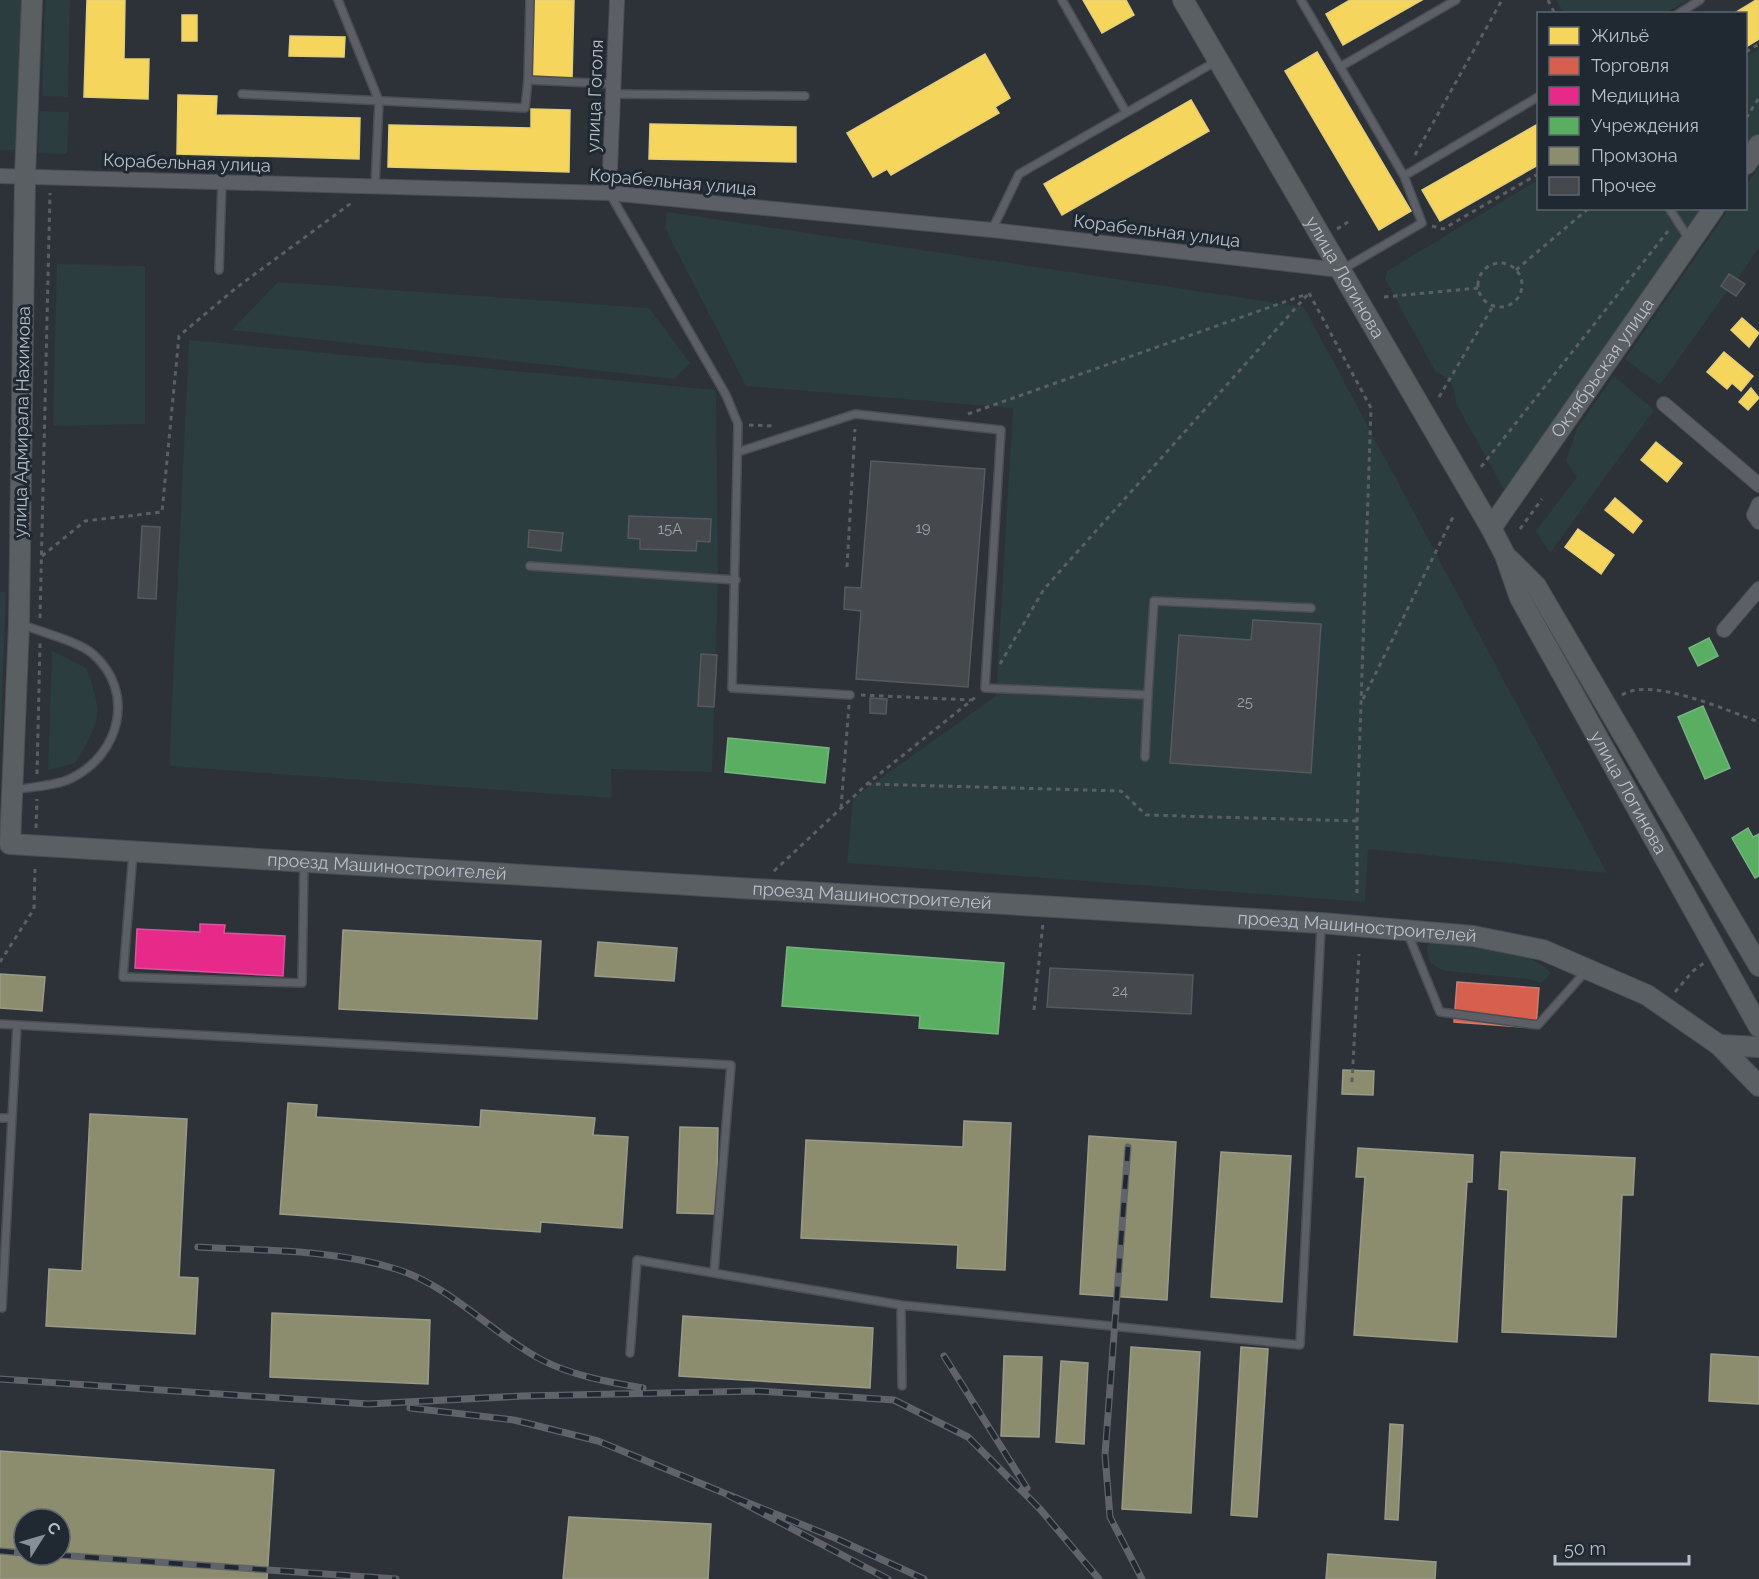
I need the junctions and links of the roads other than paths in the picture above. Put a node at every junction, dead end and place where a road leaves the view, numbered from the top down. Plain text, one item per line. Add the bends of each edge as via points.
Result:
1 (32, 0) edge
2 (339, 0) edge
3 (530, 0) edge
4 (616, 0) edge
5 (1062, 0) edge
6 (1183, 0) edge
7 (1301, 0) edge
8 (1456, 0) edge
9 (1700, 0) edge
10 (1681, 12) edge
11 (1218, 60) junction
12 (1340, 68) junction
13 (528, 80) junction
14 (613, 89) junction
15 (242, 94) dead end
16 (805, 96) dead end
17 (1537, 98) edge
18 (379, 101) junction
19 (1126, 112) junction
20 (1759, 145) edge
21 (1747, 163) edge
22 (0, 176) edge
23 (26, 176) junction
24 (1404, 176) junction
25 (222, 182) junction
26 (375, 186) junction
27 (609, 193) junction
28 (1670, 210) edge
29 (1713, 210) edge
30 (992, 230) junction
31 (1690, 242) junction
32 (219, 270) dead end
33 (1341, 270) junction
34 (1664, 404) dead end
35 (738, 452) junction
36 (1759, 485) edge
37 (1759, 504) edge
38 (1759, 522) edge
39 (1491, 528) junction
40 (1505, 555) junction
41 (530, 566) dead end
42 (736, 579) junction
43 (1759, 589) edge
44 (1311, 608) dead end
45 (19, 624) junction
46 (1724, 630) dead end
47 (850, 695) road end
48 (1148, 695) junction
49 (1145, 757) dead end
50 (11, 790) junction
51 (5, 844) edge
52 (133, 850) junction
53 (304, 862) junction
54 (1321, 923) junction
55 (1407, 931) junction
56 (1759, 966) edge
57 (1588, 969) junction
58 (0, 1024) edge
59 (17, 1025) junction
60 (1759, 1027) edge
61 (1719, 1045) junction
62 (1759, 1047) edge
63 (1759, 1086) edge
64 (0, 1118) edge
65 (12, 1118) junction
66 (714, 1273) junction
67 (901, 1305) junction
68 (3, 1308) dead end
69 (630, 1353) dead end
70 (902, 1386) dead end

1 - 23 street, улица Адмирала Нахимова
2 - 18 lane
3 - 13 lane
4 - 14 street, улица Гоголя
5 - 19 lane
6 - 11 street, улица Логинова
7 - 12 lane
8 - 12 lane
9 - 10 lane
11 - 19 lane
11 - 33 street, улица Логинова
12 - 24 lane
13 - 14 lane
13 - 18 lane via 525,108
14 - 16 lane
14 - 27 street, улица Гоголя
15 - 18 lane
17 - 24 lane
18 - 26 lane
19 - 30 lane via 1019,174
20 - 21 street
22 - 23 street, Корабельная улица
23 - 25 street, Корабельная улица
23 - 45 street, улица Адмирала Нахимова
24 - 33 lane via 1422,223
25 - 26 street, Корабельная улица
25 - 32 lane
26 - 27 street, Корабельная улица
27 - 30 street, Корабельная улица
27 - 35 lane via 726,395 738,424
28 - 31 lane
29 - 31 street, Октябрьская улица
30 - 33 street, Корабельная улица
31 - 39 street, Октябрьская улица
33 - 39 street, улица Логинова
34 - 36 street
35 - 42 lane
35 - 48 lane via 855,414 1001,430 986,688
37 - 38 street via 1754,515
39 - 40 street, улица Логинова
40 - 56 street, улица Логинова via 1536,586
40 - 60 street, улица Логинова via 1520,598
41 - 42 lane
42 - 47 lane via 732,688
43 - 46 street
44 - 48 lane via 1155,601
45 - 50 street, улица Адмирала Нахимова
45 - 50 lane via 92,653 112,677 118,705 113,738 97,762 70,780
48 - 49 lane
50 - 51 street, улица Адмирала Нахимова
51 - 52 street, проезд Машиностроителей
52 - 53 street, проезд Машиностроителей
52 - 53 lane via 123,977 302,983
53 - 54 street, проезд Машиностроителей
54 - 55 street, проезд Машиностроителей
54 - 67 lane via 1300,1345
55 - 57 street, проезд Машиностроителей via 1473,936 1520,945
55 - 57 lane via 1440,1012 1538,1025
57 - 61 street, проезд Машиностроителей via 1647,995
58 - 59 lane
59 - 65 lane
59 - 66 lane via 731,1065
61 - 62 street
61 - 63 street, проезд Машиностроителей
64 - 65 lane
65 - 68 lane
66 - 67 lane
66 - 69 lane via 637,1260
67 - 70 lane

